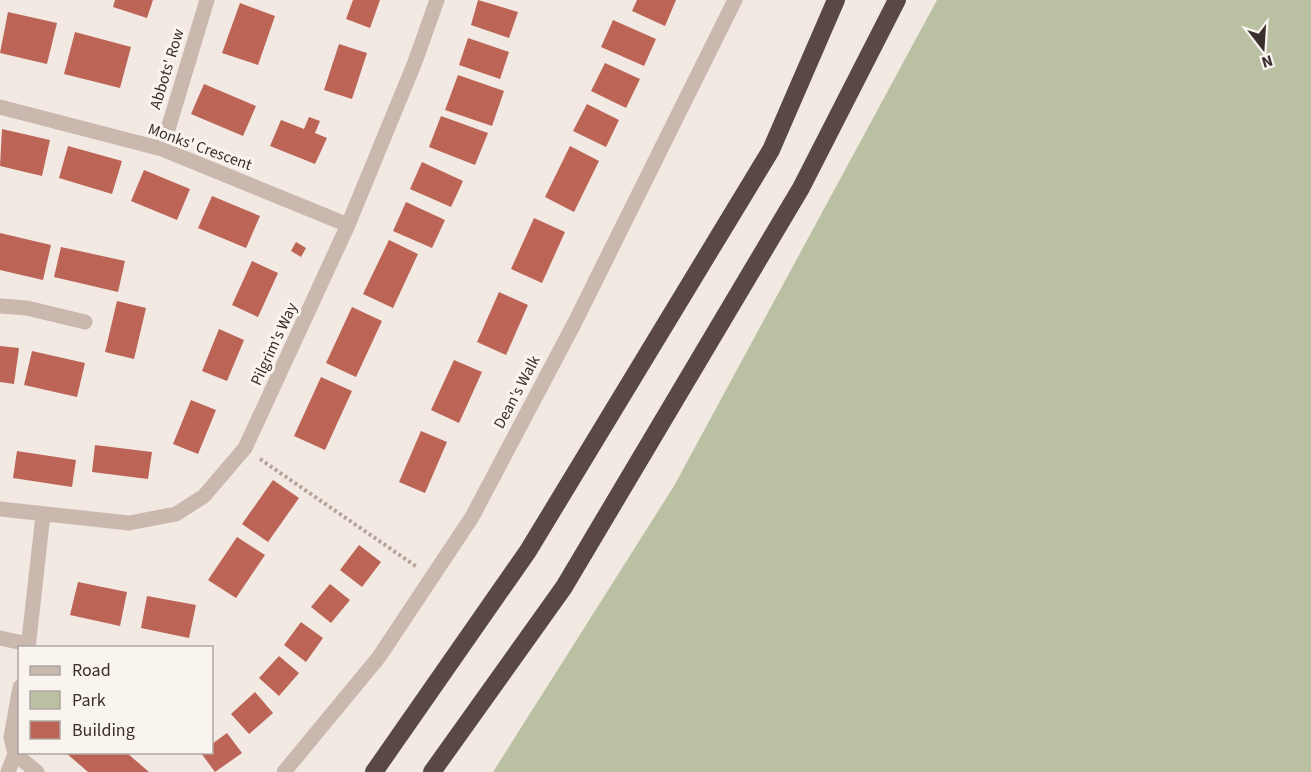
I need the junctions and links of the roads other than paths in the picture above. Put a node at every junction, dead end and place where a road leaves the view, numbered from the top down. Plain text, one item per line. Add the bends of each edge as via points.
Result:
1 (207, 0) edge
2 (437, 0) edge
3 (735, 0) edge
4 (836, 0) edge
5 (897, 0) edge
6 (0, 107) edge
7 (162, 149) junction
8 (348, 225) junction
9 (0, 306) edge
10 (85, 322) dead end
11 (0, 509) edge
12 (43, 515) junction
13 (0, 638) edge
14 (28, 646) edge
15 (18, 698) edge
16 (15, 754) junction
17 (8, 772) edge
18 (37, 772) edge
19 (284, 772) edge
20 (374, 772) edge
21 (432, 772) edge

1 - 7 street, Abbots' Row
2 - 8 street, Pilgrim's Way
3 - 19 street, Dean's Walk via 574,324 472,517 379,657
4 - 20 highway via 771,150 528,551
5 - 21 highway via 801,188 564,587
6 - 7 street, Monks' Crescent
7 - 8 street, Monks' Crescent
8 - 12 street, Pilgrim's Way via 245,448 204,496 176,514 129,523
9 - 10 street
11 - 12 street, Pilgrim's Way
12 - 14 street
13 - 14 street
15 - 16 street via 11,737
16 - 17 street
16 - 18 street

